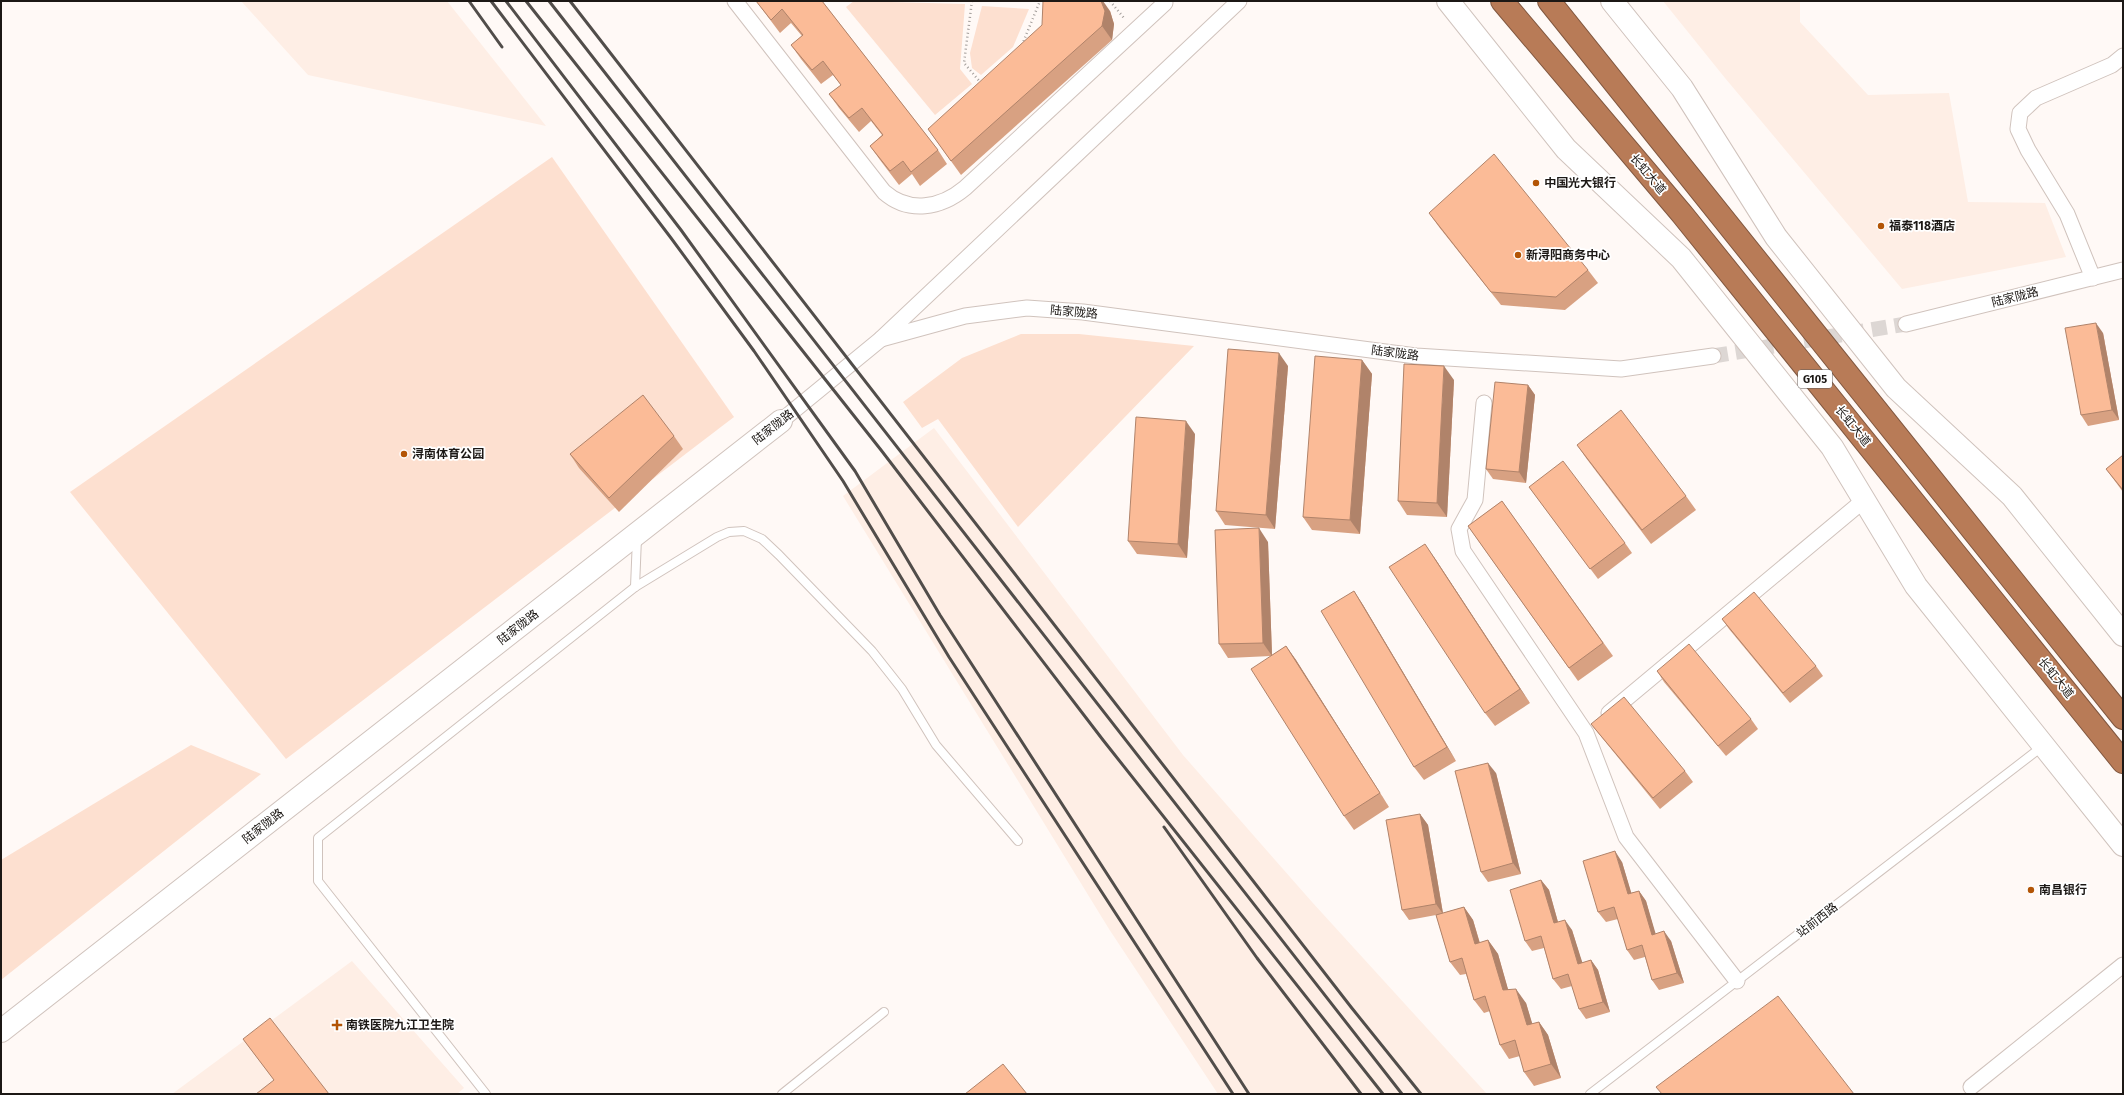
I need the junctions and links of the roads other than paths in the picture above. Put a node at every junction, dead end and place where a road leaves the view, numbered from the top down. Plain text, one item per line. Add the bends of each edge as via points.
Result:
1 (735, 1) edge
2 (1163, 1) edge
3 (1239, 1) edge
4 (1448, 1) edge
5 (1502, 1) edge
6 (1549, 1) edge
7 (1612, 1) edge
8 (2123, 56) edge
9 (2123, 270) edge
10 (2093, 278) junction
11 (1906, 324) tunnel mouth
12 (881, 338) junction
13 (1713, 356) tunnel mouth
14 (1484, 403) dead end
15 (781, 421) joint
16 (1864, 501) junction
17 (637, 534) junction
18 (634, 587) junction
19 (2123, 635) edge
20 (2123, 718) edge
21 (1586, 733) junction
22 (2043, 745) junction
23 (2123, 762) edge
24 (1018, 841) dead end
25 (2123, 845) edge
26 (2123, 964) edge
27 (1737, 981) junction
28 (884, 1012) dead end
29 (1, 1031) edge
30 (1971, 1087) dead end
31 (486, 1094) edge
32 (782, 1094) edge
33 (1590, 1094) edge

1 - 2 street via 884,192 893,200 908,205 924,206 945,202 954,197 1165,3
3 - 12 street
4 - 16 street via 1566,149 1681,258 1832,447
5 - 23 highway, 长虹大道 / G105 via 1682,214
6 - 20 highway, G105
7 - 19 street via 1682,88 1776,237 1896,388 2012,496
8 - 10 street via 2112,65 2036,98 2020,113 2018,129 2068,214
9 - 10 street, 陆家陇路
10 - 11 street, 陆家陇路
12 - 13 street, 陆家陇路 via 965,316 1027,308 1083,312 1416,356 1621,369
12 - 15 street, 陆家陇路
14 - 21 street via 1475,500 1459,529 1463,551
15 - 17 street, 陆家陇路
16 - 21 street
16 - 22 street via 1916,586
17 - 18 lane
17 - 29 street, 陆家陇路
18 - 24 lane via 729,532 744,531 762,539 872,651 902,689 936,745
18 - 31 lane via 318,838 318,881
21 - 27 street via 1626,837
22 - 25 street
22 - 27 lane, 站前西路
26 - 30 street
27 - 33 lane, 站前西路
28 - 32 lane

